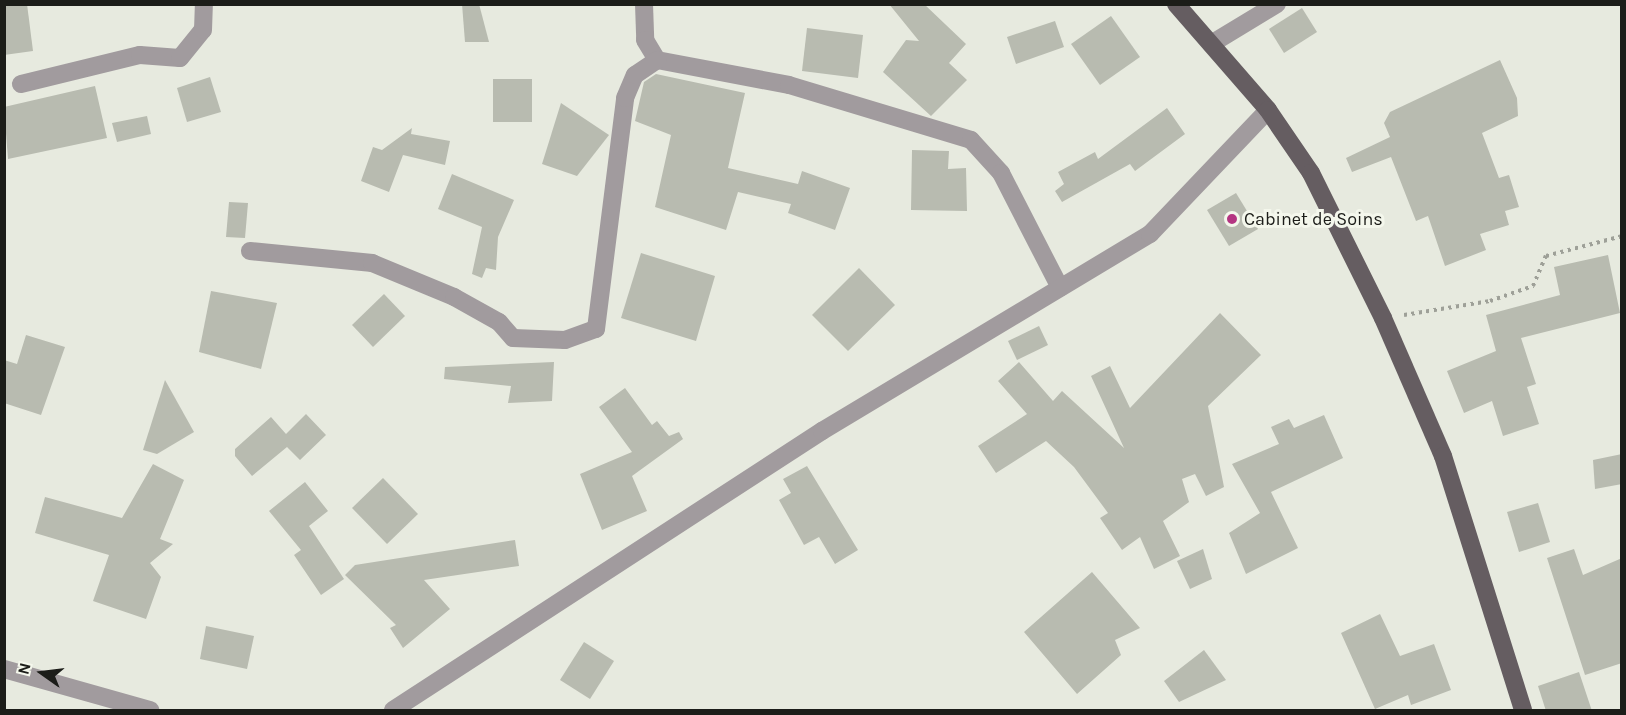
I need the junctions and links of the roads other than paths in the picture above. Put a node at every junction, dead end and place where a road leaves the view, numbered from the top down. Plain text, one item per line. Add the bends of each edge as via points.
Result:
1 (204, 4) edge
2 (644, 4) edge
3 (1176, 4) edge
4 (1277, 4) edge
5 (1211, 44) junction
6 (657, 60) junction
7 (21, 84) dead end
8 (1268, 110) junction
9 (250, 251) dead end
10 (1060, 288) junction
11 (4, 669) edge
12 (150, 711) edge
13 (393, 711) edge
14 (1523, 711) edge

1 - 7 street via 203,30 180,58 140,55
2 - 6 street via 645,39
3 - 5 main road
4 - 5 street
5 - 8 main road
6 - 9 street via 634,75 625,98 596,329 565,340 513,338 499,322 454,297 372,263
6 - 10 street via 789,86 971,140 1001,173
8 - 10 street via 1150,234
8 - 14 main road via 1311,173 1383,318 1443,456
10 - 13 street via 822,431
11 - 12 street

